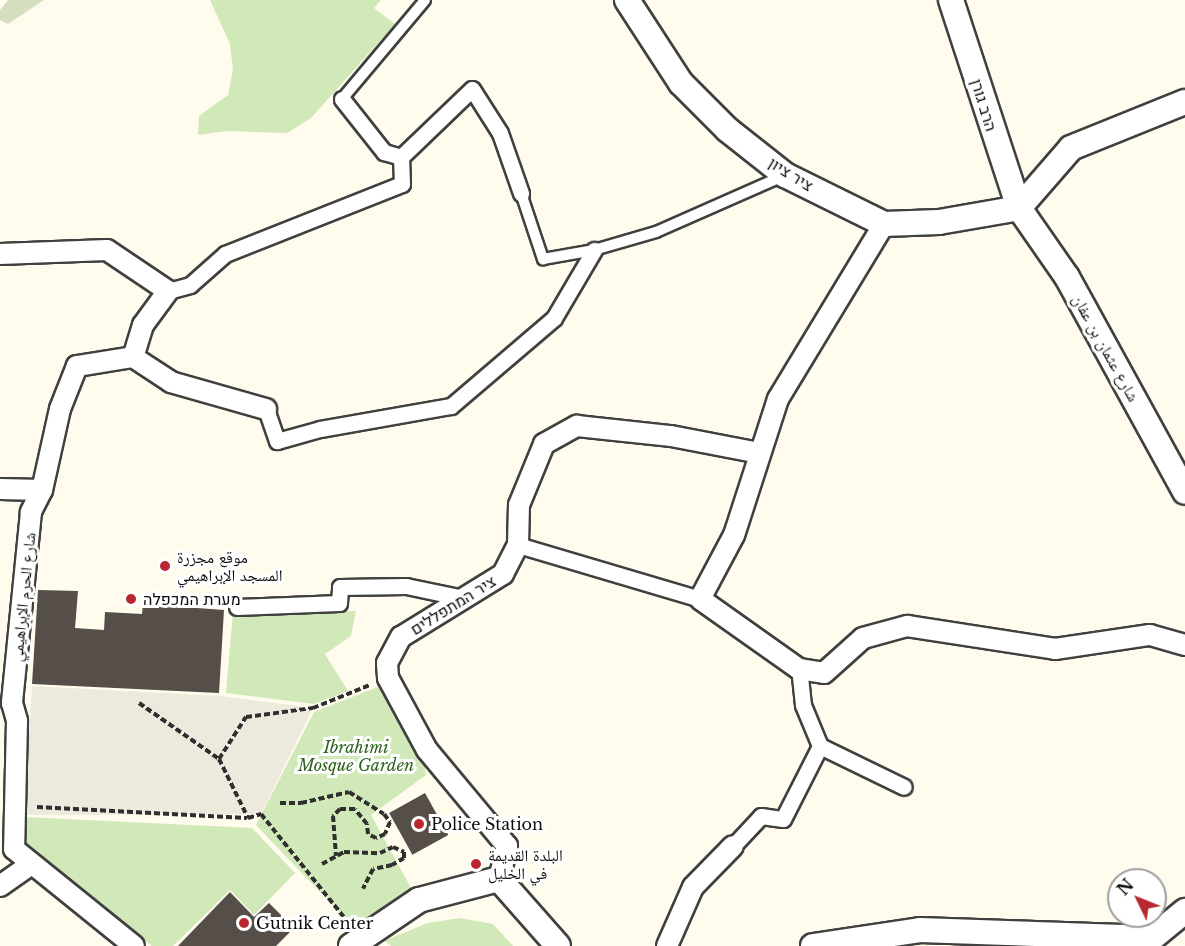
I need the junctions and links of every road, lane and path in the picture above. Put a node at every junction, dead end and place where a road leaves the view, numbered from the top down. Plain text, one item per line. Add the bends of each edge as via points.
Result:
1 (425, 0) edge
2 (627, 0) edge
3 (951, 0) edge
4 (342, 99) joint
5 (1185, 102) edge
6 (402, 156) junction
7 (786, 175) junction
8 (521, 193) joint
9 (1019, 208) junction
10 (884, 224) junction
11 (594, 250) junction
12 (0, 254) edge
13 (168, 291) junction
14 (133, 357) junction
15 (266, 409) joint
16 (759, 453) junction
17 (0, 489) edge
18 (42, 490) junction
19 (1185, 492) edge
20 (518, 545) junction
21 (463, 598) junction
22 (700, 599) junction
23 (237, 607) dead end
24 (1185, 645) edge
25 (799, 669) junction
26 (388, 678) junction
27 (140, 703) dead end
28 (7, 745) edge
29 (820, 746) junction
30 (219, 759) junction
31 (904, 787) dead end
32 (280, 803) dead end
33 (37, 807) dead end
34 (248, 818) junction
35 (733, 846) joint
36 (336, 856) junction
37 (322, 864) dead end
38 (30, 865) junction
39 (499, 879) junction
40 (0, 886) edge
41 (363, 889) dead end
42 (1185, 911) edge
43 (1156, 942) edge
44 (361, 944) edge
45 (134, 946) edge
46 (558, 946) edge
47 (667, 946) edge
48 (813, 946) edge

1 - 4 lane
2 - 7 street, ציר ציון via 681,83 728,130
3 - 9 street, הרב גורן
4 - 6 street via 384,152
5 - 9 street via 1071,148
6 - 8 street via 472,89 500,134
6 - 13 street via 402,184 225,254 190,285
7 - 10 street, ציר ציון
7 - 11 lane via 656,232
8 - 11 lane via 543,258
9 - 10 street, ציר ציון via 939,222
9 - 19 street, شارع عثمان بن عفان via 1067,277
10 - 16 street via 778,399
11 - 15 street via 554,318 451,406 320,429 277,441
12 - 13 street via 107,250
13 - 14 street via 143,325
14 - 15 street via 171,382
14 - 18 street, شارع الحرم الإبراهيمي via 77,366 60,409
16 - 20 street, ציר המתפללים via 670,436 577,426 544,444 519,505
16 - 22 street via 734,535
17 - 18 street
18 - 28 street, شارع الحرم الإبراهيمي via 31,512 12,703 17,721
20 - 21 street, ציר המתפללים via 503,574
20 - 22 street
21 - 23 street via 406,586 340,587 339,603
21 - 26 street, ציר המתפללים via 401,637 387,663
22 - 25 street
24 - 25 street via 1150,635 1055,649 907,626 863,638 824,673
25 - 29 street via 803,705
26 - 30 path via 314,708 246,717
26 - 39 street via 427,750 507,846
27 - 30 path
28 - 38 street, شارع الحرم الإبراهيمي via 14,849
29 - 31 street
29 - 35 street via 783,819 762,816
30 - 34 path
32 - 36 path via 301,803 349,792 390,822 386,834 376,838 368,834 367,824 356,809 340,809 333,816
33 - 34 path
34 - 44 path via 261,814
35 - 47 street via 693,887
36 - 37 path
36 - 41 path via 357,850 380,854 393,847 404,852 404,858 392,865 373,868
38 - 40 street
38 - 45 street, شارع الحرم الإبراهيمي
39 - 44 street via 419,900
39 - 46 street
42 - 43 street
43 - 48 street via 920,930

